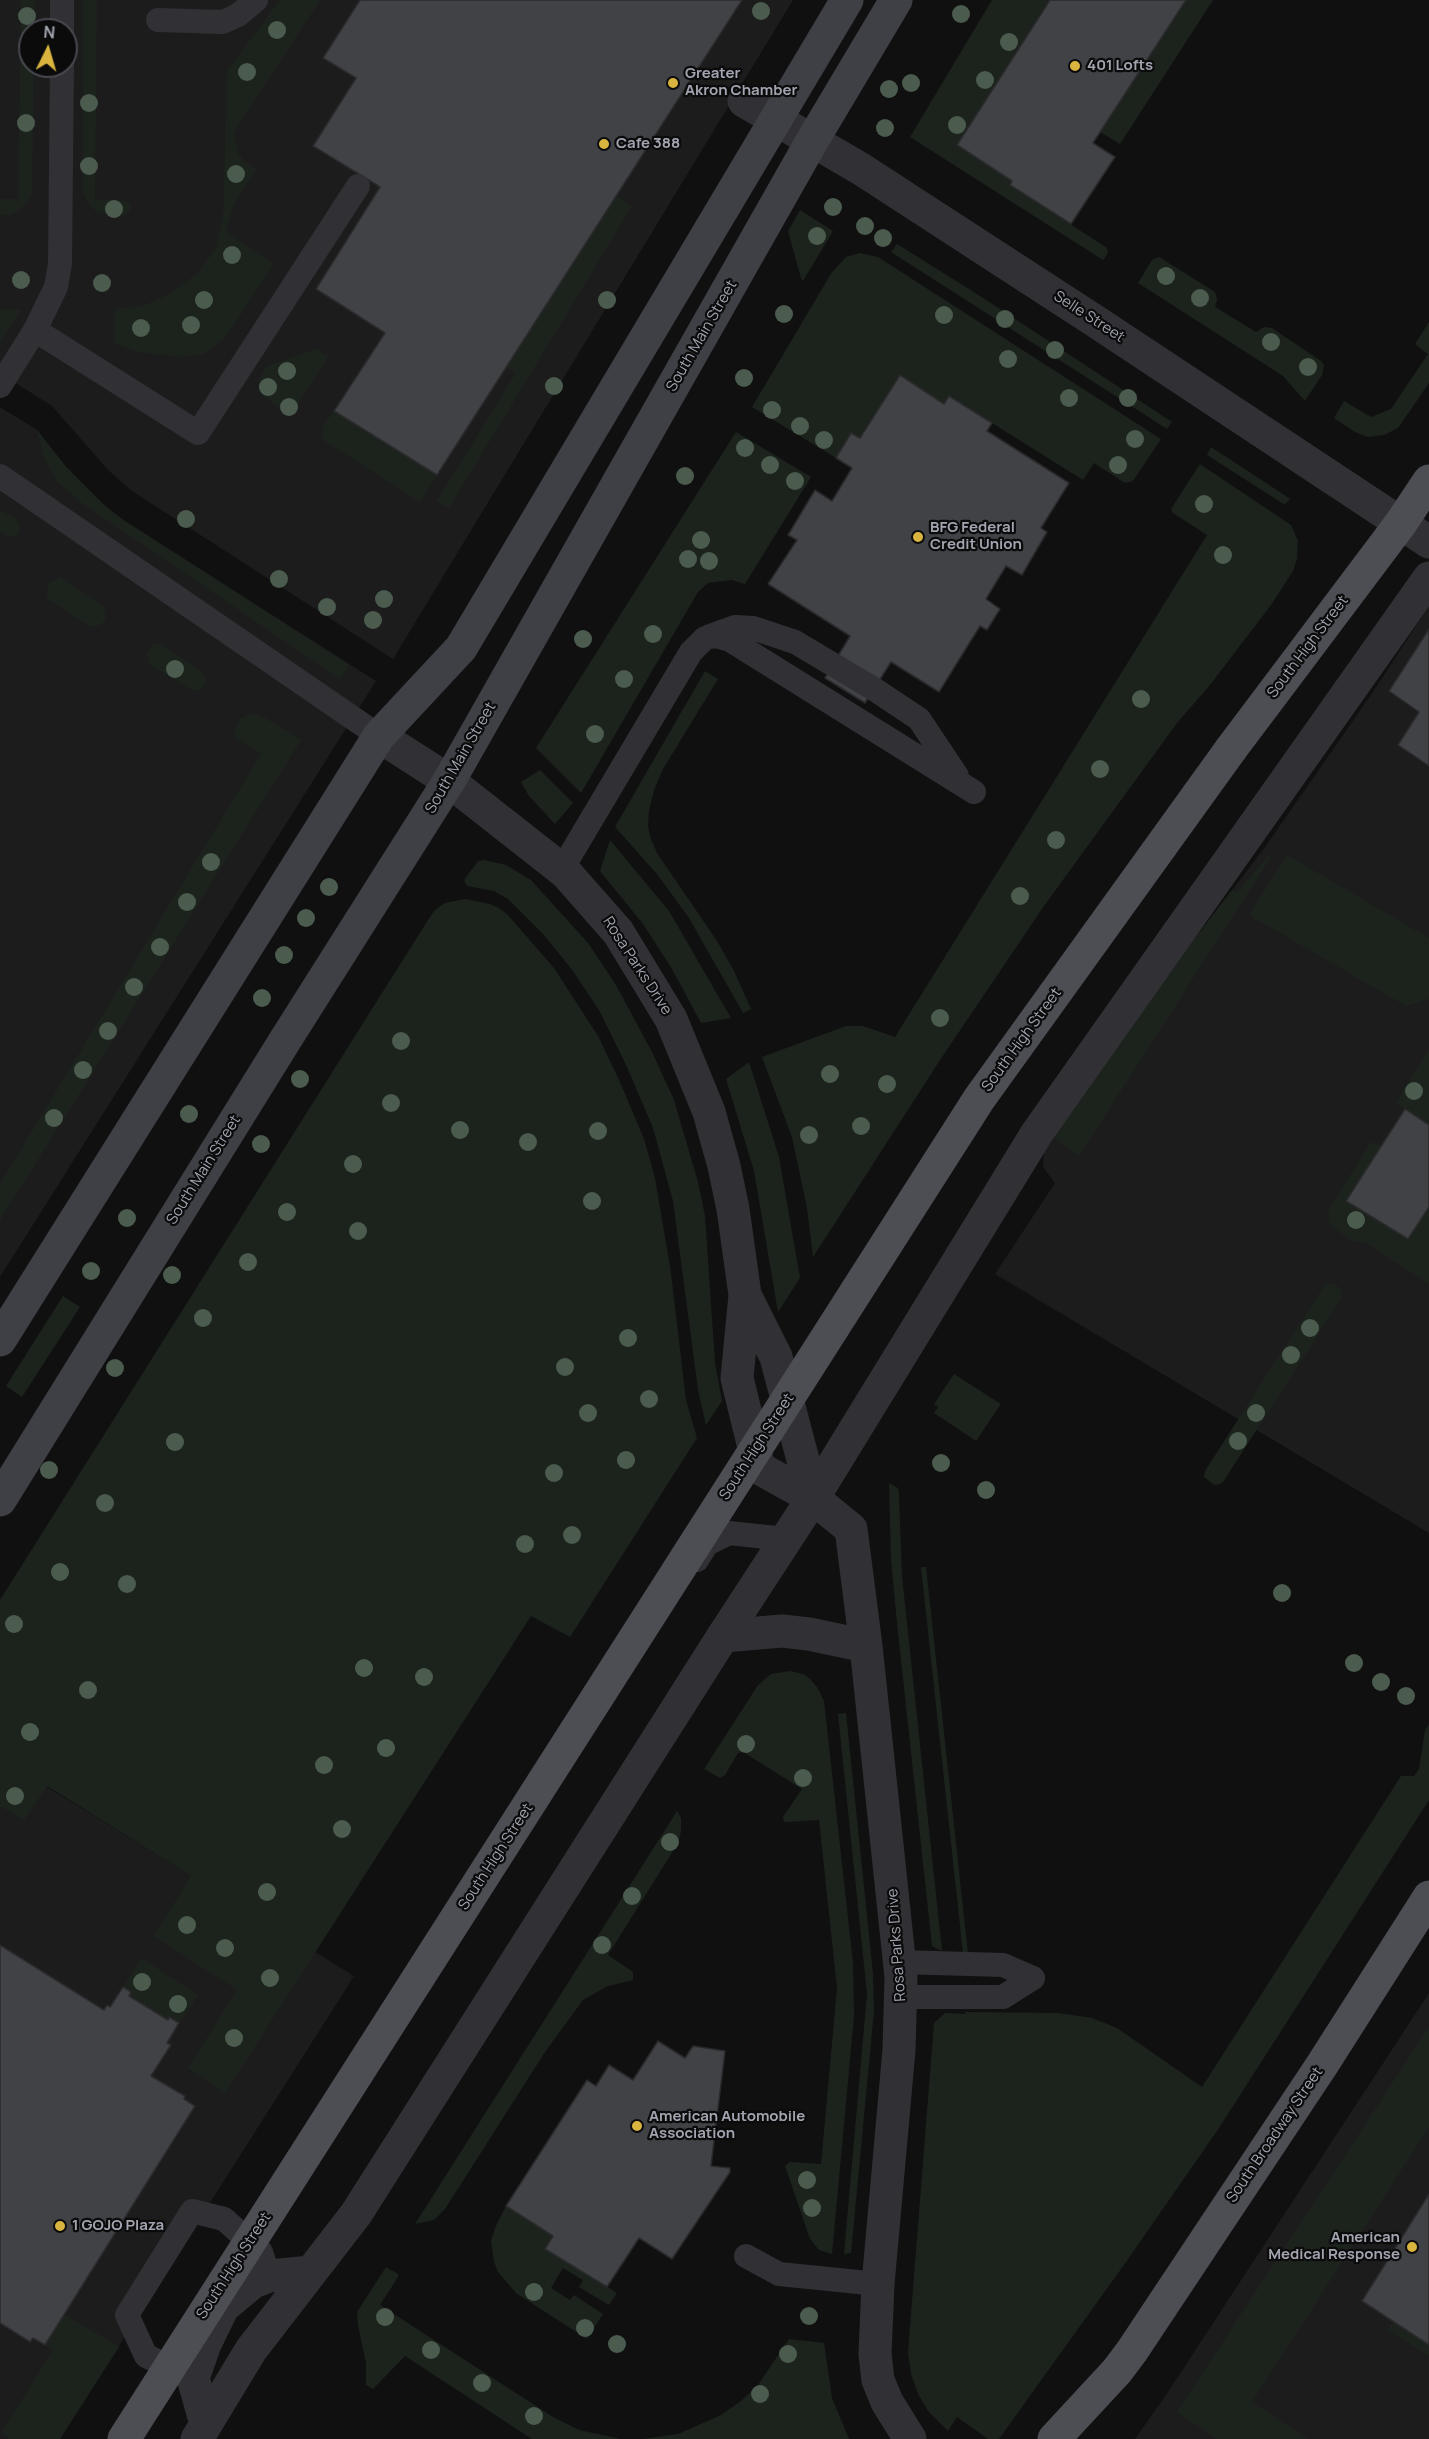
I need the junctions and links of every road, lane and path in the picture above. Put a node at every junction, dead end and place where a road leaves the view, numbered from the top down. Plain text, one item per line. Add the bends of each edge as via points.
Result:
1 (62, 0) edge
2 (256, 0) edge
3 (847, 0) edge
4 (896, 0) edge
5 (62, 18) edge
6 (158, 20) dead end
7 (62, 78) edge
8 (744, 101) dead end
9 (777, 120) junction
10 (812, 141) junction
11 (358, 186) dead end
12 (35, 330) junction
13 (0, 386) edge
14 (0, 476) edge
15 (1429, 482) edge
16 (1401, 523) junction
17 (1429, 542) edge
18 (1429, 578) edge
19 (705, 638) junction
20 (379, 736) junction
21 (449, 781) junction
22 (562, 869) junction
23 (745, 1294) junction
24 (0, 1340) edge
25 (813, 1498) junction
26 (0, 1500) edge
27 (785, 1539) junction
28 (723, 1636) junction
29 (866, 1646) junction
30 (1429, 1897) edge
31 (900, 1962) junction
32 (901, 1997) junction
33 (746, 2256) dead end
34 (265, 2264) junction
35 (311, 2272) junction
36 (878, 2284) junction
37 (1117, 2371) junction
38 (193, 2378) junction
39 (201, 2431) edge
40 (124, 2439) edge
41 (910, 2439) edge
42 (1054, 2439) edge
43 (1084, 2439) edge

1 - 5 lane
2 - 6 lane via 223,22
3 - 9 main road
4 - 10 main road, South Main Street
7 - 12 lane via 60,264 56,287
8 - 9 street, Selle Street
9 - 10 street, Selle Street
9 - 20 main road via 461,648
10 - 16 street, Selle Street via 1085,314
10 - 21 main road, South Main Street
11 - 12 lane via 198,433
12 - 13 lane
14 - 20 lane
15 - 16 main road, South High Street
16 - 17 street, Selle Street
16 - 40 main road, South High Street, bridge via 1231,749 979,1099
18 - 25 street via 1037,1133
19 - 19 lane via 730,640 974,792 948,765 919,719 795,642 753,628 735,627
19 - 22 lane via 691,652
20 - 21 street, Rosa Parks Drive
20 - 24 main road
21 - 22 street, Rosa Parks Drive
21 - 26 main road, South Main Street
22 - 23 street, Rosa Parks Drive via 618,932 671,1019 689,1058 724,1166
23 - 25 street, Rosa Parks Drive via 776,1357
23 - 25 street, Rosa Parks Drive via 737,1378 759,1468
25 - 27 street
25 - 29 street, Rosa Parks Drive via 850,1529
27 - 28 street
27 - 34 lane via 729,1533 707,1544 281,2208
28 - 29 street via 782,1631
28 - 35 street via 356,2214
29 - 31 street, Rosa Parks Drive
30 - 37 main road, South Broadway Street
31 - 32 street, Rosa Parks Drive
31 - 32 lane via 1003,1965 1032,1978 1003,1997
32 - 36 street, Rosa Parks Drive
33 - 36 lane via 779,2274
34 - 35 street
34 - 38 street via 253,2282 223,2307
34 - 38 lane via 224,2219 192,2211 128,2315 146,2356
35 - 39 street via 251,2350
36 - 41 street, Rosa Parks Drive via 878,2380
37 - 42 main road, South Broadway Street
37 - 43 main road, South Broadway Street
38 - 39 street

